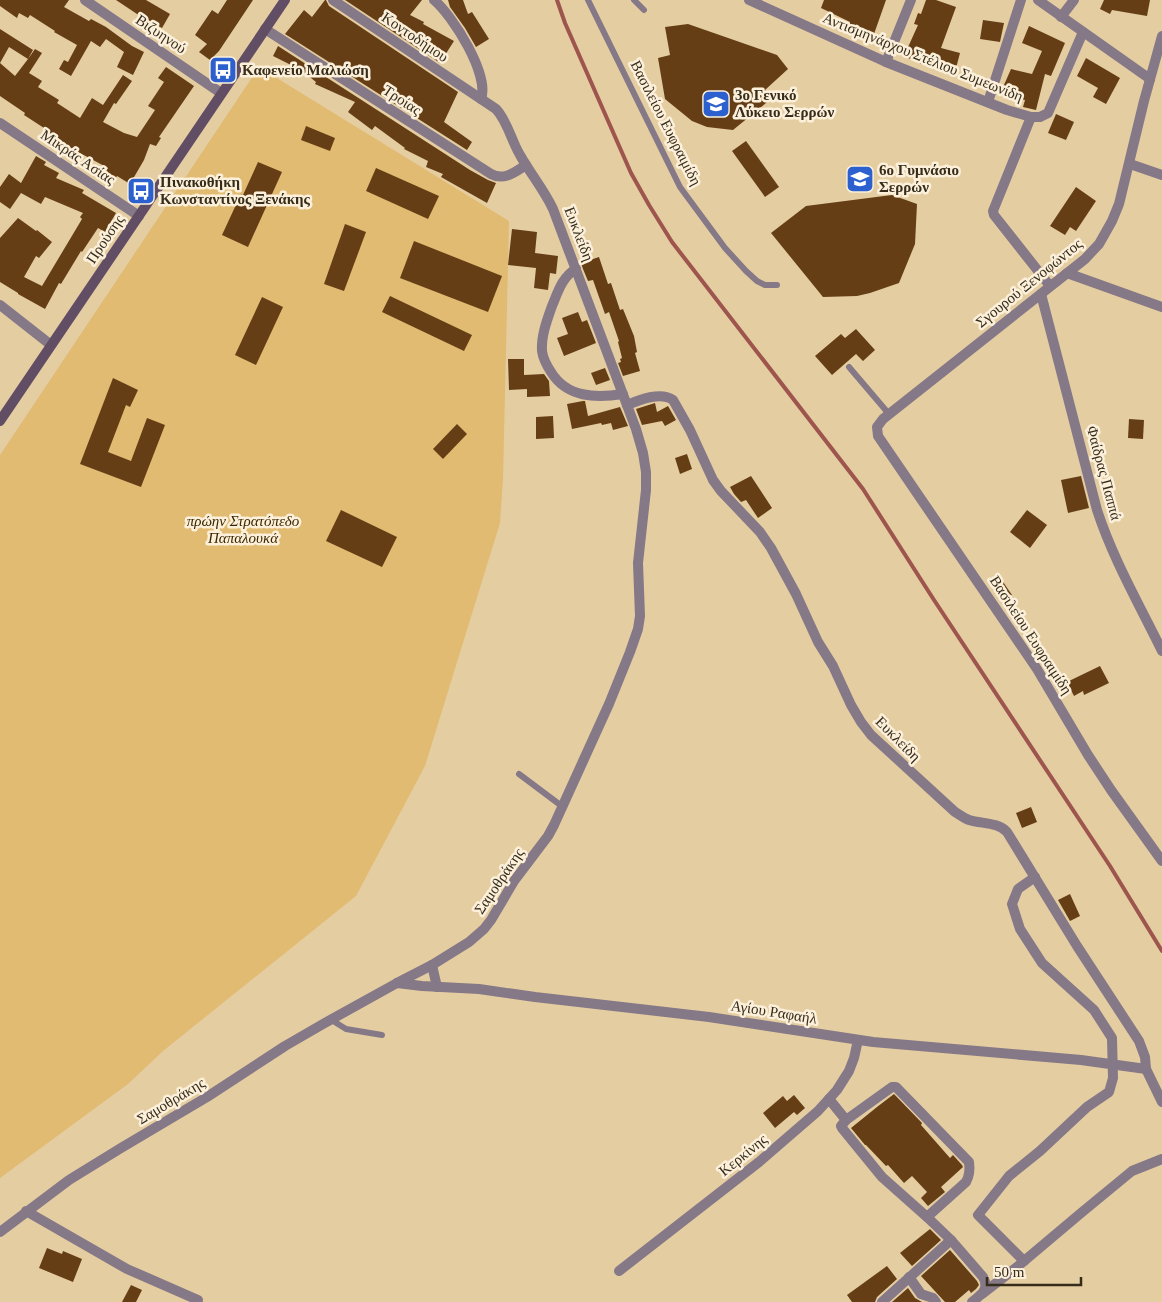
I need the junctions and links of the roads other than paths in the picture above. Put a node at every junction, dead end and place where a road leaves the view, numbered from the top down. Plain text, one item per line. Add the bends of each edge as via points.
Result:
1 (85, 0) edge
2 (285, 0) edge
3 (333, 0) edge
4 (434, 0) edge
5 (588, 0) edge
6 (634, 0) edge
7 (749, 0) edge
8 (912, 0) edge
9 (1021, 0) edge
10 (1038, 0) edge
11 (1074, 0) edge
12 (644, 10) dead end
13 (1061, 17) junction
14 (265, 29) junction
15 (1083, 32) junction
16 (1162, 36) edge
17 (886, 62) junction
18 (1150, 79) junction
19 (221, 93) junction
20 (481, 99) junction
21 (988, 102) junction
22 (1030, 117) junction
23 (0, 123) edge
24 (1130, 164) junction
25 (526, 165) junction
26 (1162, 175) edge
27 (139, 216) junction
28 (576, 269) junction
29 (1067, 273) junction
30 (777, 285) dead end
31 (1050, 286) junction
32 (1040, 294) junction
33 (0, 305) edge
34 (1162, 307) edge
35 (51, 344) junction
36 (849, 367) dead end
37 (623, 394) junction
38 (627, 404) junction
39 (889, 414) junction
40 (0, 421) edge
41 (877, 426) joint
42 (1162, 651) edge
43 (519, 774) dead end
44 (562, 806) junction
45 (1162, 861) edge
46 (1035, 877) junction
47 (432, 965) junction
48 (397, 983) junction
49 (437, 987) junction
50 (330, 1019) junction
51 (382, 1035) dead end
52 (858, 1040) junction
53 (1112, 1064) junction
54 (1146, 1068) junction
55 (830, 1099) junction
56 (1162, 1102) edge
57 (846, 1120) junction
58 (1162, 1159) edge
59 (26, 1212) junction
60 (928, 1217) junction
61 (0, 1232) edge
62 (951, 1240) junction
63 (1024, 1261) junction
64 (619, 1271) dead end
65 (909, 1277) junction
66 (982, 1294) junction
67 (198, 1300) dead end
68 (882, 1302) edge
69 (936, 1302) edge
70 (972, 1302) edge

1 - 19 street, Βιζυηνού
2 - 14 main road, Προύσης
3 - 20 street, Κοντοδήμου
4 - 20 street via 455,25 473,59 482,82
5 - 30 lane, Βασιλείου Ευφραιμίδη via 680,187 746,271 765,285
6 - 12 lane
7 - 17 street, Αντισμηνάρχου Στέλιου Συμεωνίδη
8 - 17 street
9 - 21 street
10 - 13 street
11 - 13 street
13 - 15 street
14 - 19 main road, Προύσης
14 - 25 street, Τροίας via 491,174 506,176
15 - 18 street
15 - 22 street via 1048,113
16 - 18 street, Σγουρού Ξενοφώντος
17 - 21 street, Αντισμηνάρχου Στέλιου Συμεωνίδη
18 - 24 street, Σγουρού Ξενοφώντος
19 - 27 main road, Προύσης
20 - 25 street, Ευκλείδη via 503,118
21 - 22 street, Αντισμηνάρχου Στέλιου Συμεωνίδη
22 - 31 street via 993,212
23 - 27 street, Μικράς Ασίας
24 - 26 street
24 - 29 street, Σγουρού Ξενοφώντος via 1108,229 1093,251
25 - 28 street, Ευκλείδη via 553,209
27 - 35 main road, Προύσης
28 - 37 street, Ευκλείδη
28 - 37 street via 564,278 550,310 542,341 543,357 566,389 596,396
29 - 31 street, Σγουρού Ξενοφώντος
29 - 34 street
31 - 32 street, Σγουρού Ξενοφώντος
32 - 39 street, Σγουρού Ξενοφώντος
32 - 42 street, Φαίδρας Παππά via 1104,530
33 - 35 street
35 - 40 main road, Προύσης
36 - 39 lane
37 - 38 street, Σαμοθράκης
38 - 44 street, Σαμοθράκης via 646,466 638,570 638,629 610,704
38 - 46 street, Ευκλείδη via 656,397 673,400 713,480 771,548 851,705 870,735 955,812 970,820 1005,829
39 - 41 street, Σγουρού Ξενοφώντος
41 - 45 street, Βασιλείου Ευφραιμίδη via 878,436 1009,627 1088,755
43 - 44 lane
44 - 47 street, Σαμοθράκης via 548,836 491,920 469,942
46 - 53 street via 1018,889 1012,904 1020,929 1042,963 1094,1010 1112,1038
46 - 54 street, Ευκλείδη via 1139,1041
47 - 48 street, Σαμοθράκης
47 - 49 street
48 - 49 street, Αγίου Ραφαήλ
48 - 50 street, Σαμοθράκης
49 - 52 street, Αγίου Ραφαήλ via 479,989 709,1017
50 - 51 lane via 346,1029
50 - 59 street, Σαμοθράκης via 207,1098 92,1166
52 - 53 street, Αγίου Ραφαήλ
52 - 55 street, Κερκίνης via 852,1066
53 - 54 street, Αγίου Ραφαήλ
53 - 63 street via 1109,1092 1086,1107 1010,1176 978,1215
54 - 56 street, Ευκλείδη
55 - 57 street
55 - 64 street, Κερκίνης via 759,1162
57 - 60 street via 842,1128 877,1172
57 - 60 street via 896,1087 968,1162 970,1168 966,1182
58 - 63 street via 1132,1172
59 - 61 street, Σαμοθράκης
59 - 67 street via 127,1269
60 - 62 street
62 - 65 street
62 - 66 street via 985,1280
63 - 66 street
65 - 68 street
65 - 69 street via 922,1294
66 - 70 street

